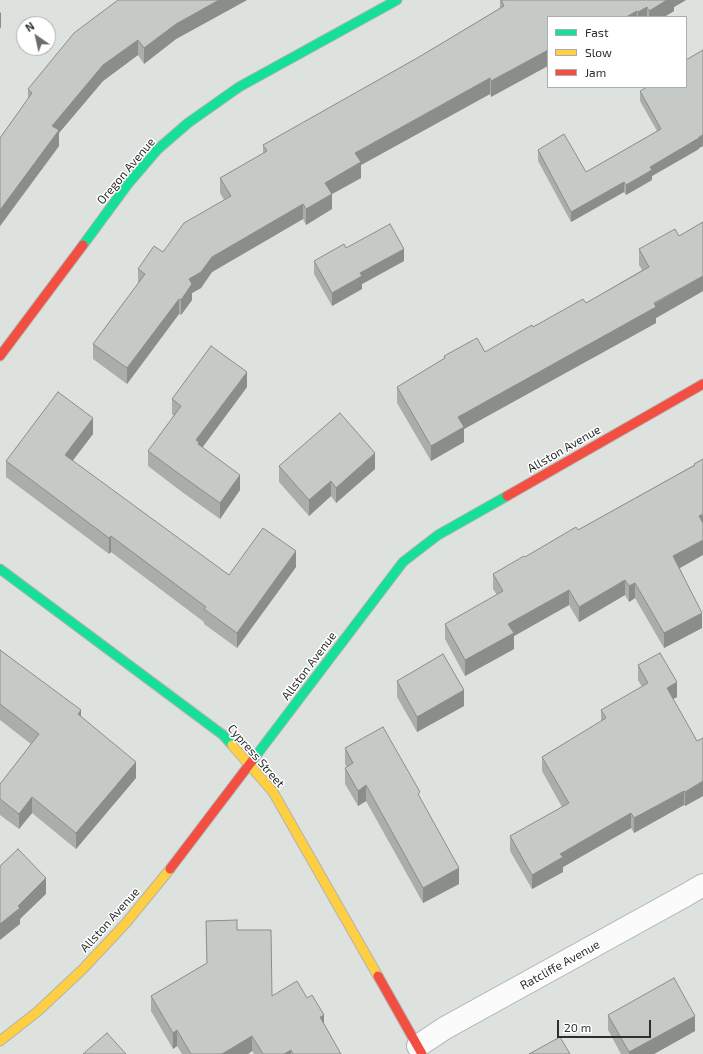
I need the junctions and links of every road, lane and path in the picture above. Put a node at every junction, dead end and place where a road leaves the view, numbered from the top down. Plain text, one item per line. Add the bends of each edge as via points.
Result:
1 (397, 0) edge
2 (0, 356) edge
3 (703, 384) edge
4 (0, 569) edge
5 (250, 765) junction
6 (703, 885) edge
7 (0, 1041) edge
8 (420, 1050) edge

1 - 2 street, Oregon Avenue via 239,87 188,123 153,154
3 - 5 street, Allston Avenue via 438,535 403,562
4 - 5 street, Cypress Street via 223,735
5 - 7 street, Allston Avenue via 126,923 83,969 37,1012
5 - 8 street, Cypress Street via 273,792
6 - 8 street, Ratcliffe Avenue via 446,1028

